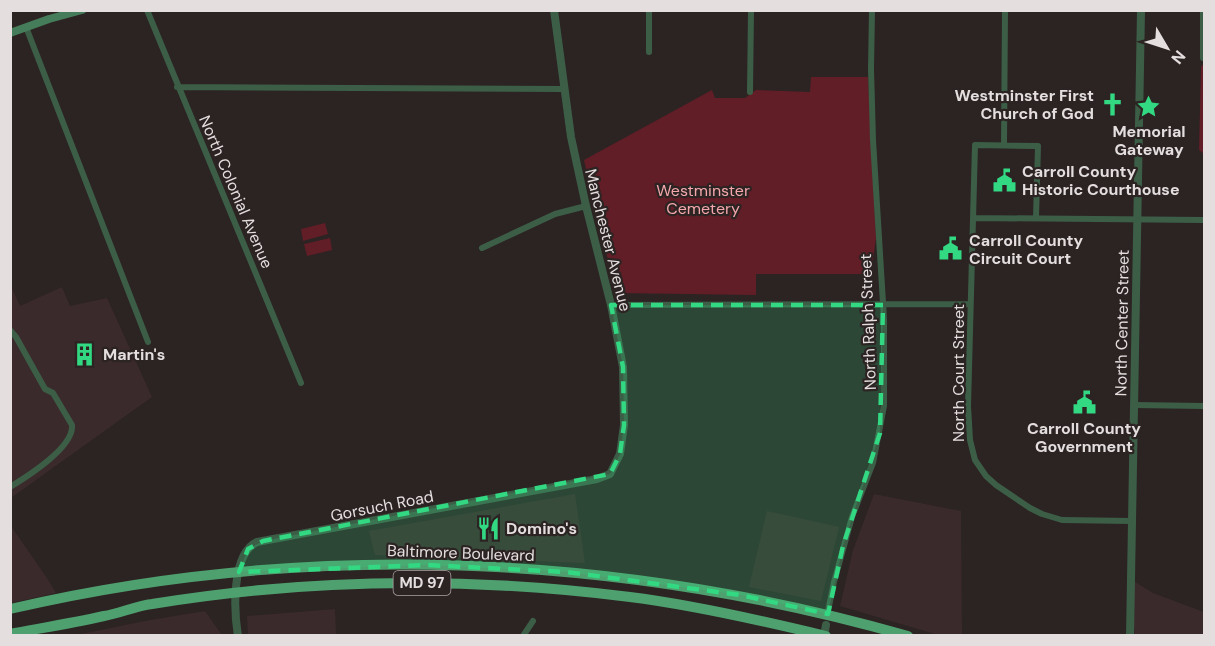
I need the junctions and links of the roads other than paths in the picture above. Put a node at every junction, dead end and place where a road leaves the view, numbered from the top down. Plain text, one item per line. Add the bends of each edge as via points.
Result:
1 (82, 10) edge
2 (147, 10) edge
3 (554, 10) edge
4 (649, 10) edge
5 (751, 10) edge
6 (872, 10) edge
7 (1005, 10) edge
8 (1141, 10) edge
9 (1203, 10) edge
10 (26, 27) junction
11 (10, 33) edge
12 (649, 52) dead end
13 (1203, 58) edge
14 (177, 87) junction
15 (564, 89) junction
16 (750, 92) dead end
17 (1004, 146) junction
18 (586, 206) junction
19 (973, 218) junction
20 (1036, 218) junction
21 (1137, 219) junction
22 (1204, 220) edge
23 (482, 248) dead end
24 (970, 304) junction
25 (611, 305) junction
26 (883, 305) junction
27 (10, 330) edge
28 (147, 342) dead end
29 (301, 383) dead end
30 (1134, 405) junction
31 (1204, 406) edge
32 (610, 474) joint
33 (10, 487) edge
34 (1131, 521) junction
35 (239, 572) junction
36 (236, 592) junction
37 (10, 609) edge
38 (533, 621) dead end
39 (825, 630) edge
40 (10, 634) edge
41 (238, 636) edge
42 (523, 636) edge
43 (908, 636) edge
44 (1130, 636) edge

1 - 10 main road
2 - 14 street, North Colonial Avenue
3 - 15 street, Manchester Avenue
4 - 12 street
5 - 16 street
6 - 26 street, North Ralph Street via 873,140
7 - 17 street
8 - 21 street, North Center Street
9 - 13 street
10 - 11 main road
10 - 28 street
14 - 15 street
14 - 29 street, North Colonial Avenue
15 - 18 street, Manchester Avenue
17 - 19 street, North Court Street via 975,145
17 - 20 street via 1038,146
18 - 23 street via 555,214
18 - 25 street, Manchester Avenue
19 - 20 street
19 - 24 street, North Court Street
20 - 21 street
21 - 22 street
21 - 30 street, North Center Street
24 - 26 street
24 - 34 street, North Court Street via 968,420 971,451 979,467 1005,492 1042,514 1062,520
25 - 26 street
25 - 32 street, Manchester Avenue via 623,367 624,425 620,454
26 - 39 street, North Ralph Street via 884,406 880,433 843,546
27 - 33 street via 72,425 69,441
30 - 31 street
30 - 34 street, North Center Street
32 - 35 street, Gorsuch Road via 263,541 251,545
34 - 44 street, North Center Street
35 - 36 street, Gorsuch Road
35 - 37 highway, Baltimore Boulevard / MD 97 via 136,584
35 - 39 highway, Baltimore Boulevard / MD 97 via 415,565 567,572 721,592
36 - 39 highway, Baltimore Boulevard / MD 97 via 402,583 538,588 652,600
36 - 40 highway, Baltimore Boulevard / MD 97 via 150,604
36 - 41 street, Gorsuch Road
38 - 42 street
39 - 43 highway, Baltimore Boulevard / MD 97

